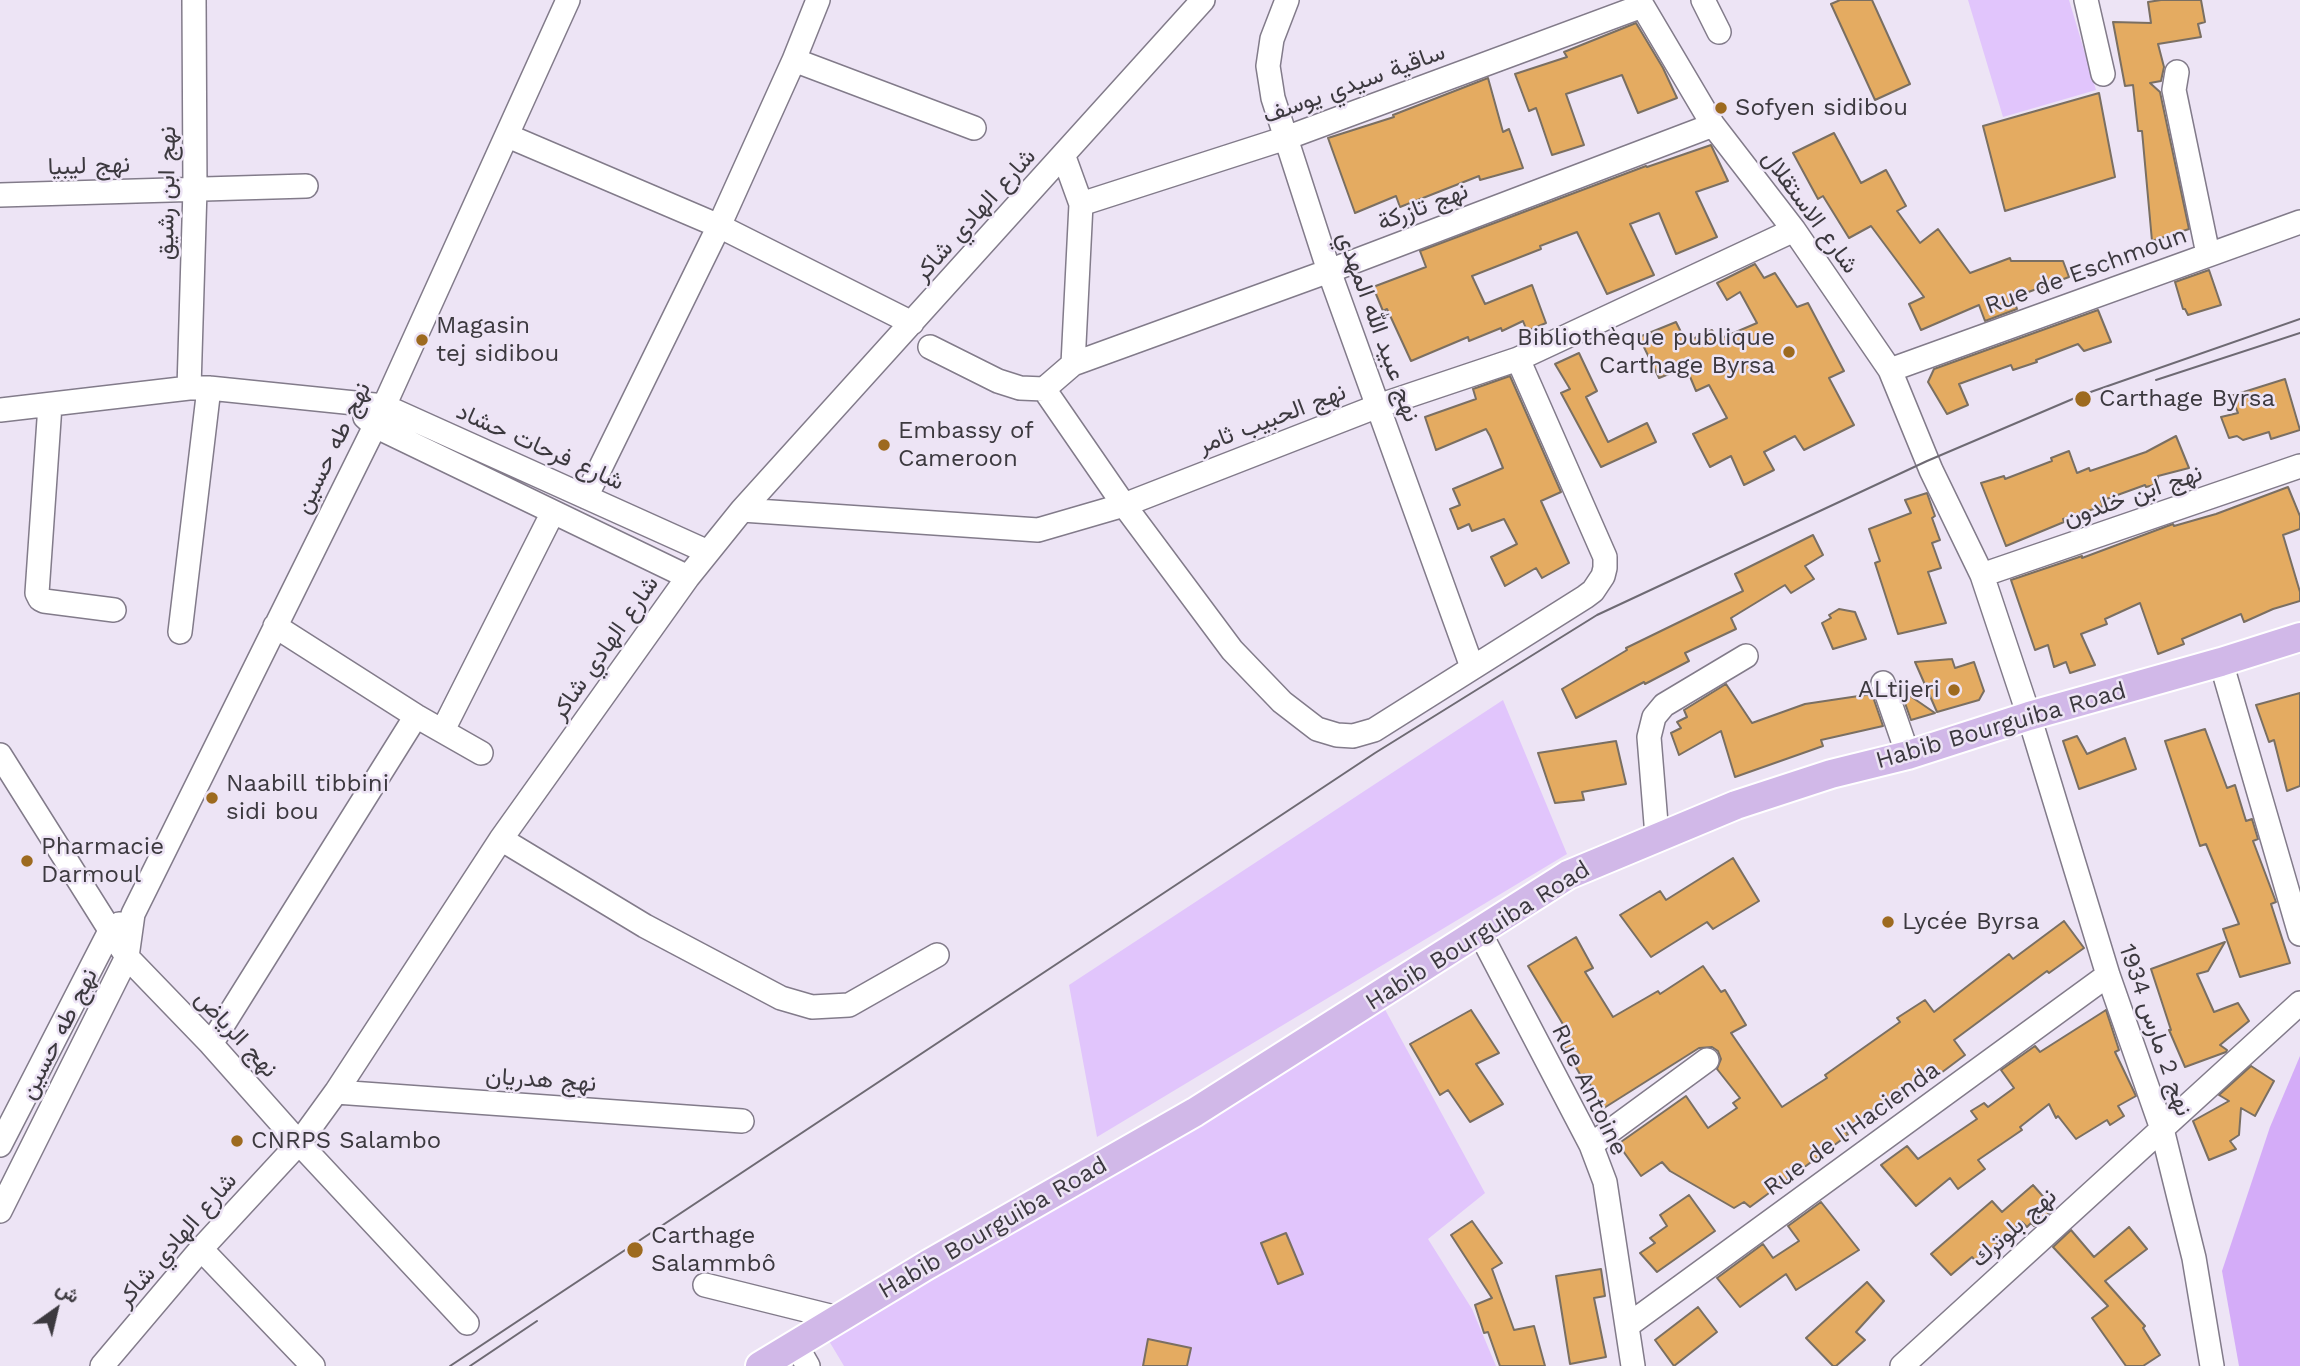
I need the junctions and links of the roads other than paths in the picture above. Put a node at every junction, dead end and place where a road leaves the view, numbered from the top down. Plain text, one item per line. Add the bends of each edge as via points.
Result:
1 (194, 0) edge
2 (568, 0) edge
3 (818, 0) edge
4 (1203, 0) edge
5 (1287, 0) edge
6 (1703, 0) edge
7 (2086, 0) edge
8 (1641, 3) edge
9 (1719, 32) dead end
10 (794, 60) junction
11 (2177, 72) dead end
12 (2103, 74) dead end
13 (1713, 125) junction
14 (974, 128) dead end
15 (508, 136) junction
16 (1286, 138) junction
17 (1064, 157) junction
18 (306, 186) dead end
19 (195, 189) junction
20 (0, 195) edge
21 (1081, 204) junction
22 (2300, 222) edge
23 (719, 226) junction
24 (1794, 230) junction
25 (2208, 254) junction
26 (1329, 271) junction
27 (912, 323) junction
28 (930, 347) dead end
29 (1518, 359) junction
30 (1073, 364) junction
31 (1890, 370) junction
32 (199, 388) junction
33 (1044, 389) junction
34 (50, 405) junction
35 (1378, 406) junction
36 (0, 410) edge
37 (379, 416) junction
38 (2300, 466) edge
39 (586, 497) junction
40 (1124, 505) junction
41 (742, 510) junction
42 (553, 512) junction
43 (708, 552) junction
44 (1982, 575) junction
45 (688, 577) junction
46 (114, 610) dead end
47 (275, 626) junction
48 (180, 632) dead end
49 (2300, 637) edge
50 (1746, 656) dead end
51 (2221, 662) junction
52 (1472, 667) junction
53 (1883, 683) dead end
54 (416, 716) junction
55 (2029, 716) junction
56 (443, 730) junction
57 (481, 753) dead end
58 (1908, 755) junction
59 (1, 757) edge
60 (0, 783) edge
61 (1657, 836) junction
62 (501, 839) junction
63 (133, 914) junction
64 (110, 930) junction
65 (1479, 930) junction
66 (2300, 934) edge
67 (937, 955) dead end
68 (127, 957) junction
69 (2108, 975) junction
70 (2300, 1003) edge
71 (211, 1044) junction
72 (1707, 1060) dead end
73 (336, 1092) junction
74 (742, 1121) dead end
75 (2162, 1129) junction
76 (299, 1143) junction
77 (0, 1145) edge
78 (1591, 1145) junction
79 (0, 1211) edge
80 (201, 1248) junction
81 (705, 1285) dead end
82 (838, 1318) junction
83 (467, 1323) dead end
84 (1627, 1326) junction
85 (802, 1356) edge
86 (102, 1366) edge
87 (313, 1366) edge
88 (760, 1366) edge
89 (1633, 1366) edge
90 (1902, 1366) edge
91 (2212, 1366) edge

1 - 19 street, نهج ابن رشيق
2 - 15 street, نهج طه حسين
3 - 10 street
4 - 17 street, شارع الهادي شاكر
5 - 16 street, نهج عبيد الله المهدي via 1272,39 1268,66
6 - 9 street
7 - 12 street
8 - 13 street, شارع الاستقلال
8 - 16 street, ساقية سيدي يوسف
10 - 14 street
10 - 23 street
11 - 25 street via 2174,90
13 - 24 street, شارع الاستقلال
13 - 26 street, نهج تازركة
15 - 23 street
15 - 37 street, نهج طه حسين
16 - 21 street, ساقية سيدي يوسف
16 - 26 street, نهج عبيد الله المهدي
17 - 21 street
17 - 27 street, شارع الهادي شاكر
18 - 19 street, نهج ليبيا
19 - 20 street, نهج ليبيا
19 - 32 street, نهج ابن رشيق
21 - 30 street
22 - 25 street, Rue de Eschmoun
23 - 27 street
23 - 39 street
24 - 29 street, نهج الحبيب ثامر
24 - 31 street, شارع الاستقلال
25 - 31 street, Rue de Eschmoun
26 - 30 street, نهج تازركة
26 - 35 street, نهج عبيد الله المهدي
27 - 41 street, شارع الهادي شاكر
28 - 33 street via 998,382
29 - 35 street, نهج الحبيب ثامر
29 - 52 street via 1605,557 1605,568 1599,583 1584,597
30 - 33 street
31 - 44 street, شارع الاستقلال via 1927,461
32 - 34 street, شارع فرحات حشاد
32 - 37 street, شارع فرحات حشاد via 347,401
32 - 48 street, نهج ابن رشيق
33 - 40 street
34 - 36 street, شارع فرحات حشاد
34 - 46 street via 37,593 44,601
35 - 40 street, نهج الحبيب ثامر
35 - 52 street, نهج عبيد الله المهدي
37 - 39 street, شارع فرحات حشاد
37 - 42 street, شارع فرحات حشاد
37 - 47 street, نهج طه حسين
38 - 44 street, نهج ابن خلدون
39 - 43 street, شارع فرحات حشاد
40 - 41 street, نهج الحبيب ثامر via 1038,530
40 - 52 street via 1232,650 1282,702 1318,729 1353,736 1374,730
41 - 43 street, شارع الهادي شاكر
42 - 45 street, شارع فرحات حشاد
42 - 56 street
43 - 45 street, شارع الهادي شاكر
44 - 55 street, نهج 2 مارس 1934
45 - 62 street, شارع الهادي شاكر
47 - 54 street
47 - 63 street, نهج طه حسين
49 - 51 main road, Habib Bourguiba Road
50 - 61 street via 1664,705 1654,717 1649,737
51 - 55 main road, Habib Bourguiba Road
51 - 66 street
53 - 58 street
54 - 56 street
54 - 71 street
55 - 58 main road, Habib Bourguiba Road
55 - 69 street, نهج 2 مارس 1934
56 - 57 street
58 - 61 main road, Habib Bourguiba Road via 1831,774
59 - 60 street
59 - 64 street, نهج الرياض
61 - 65 main road, Habib Bourguiba Road via 1568,875
62 - 67 street via 645,926 781,998 812,1007 849,1005
62 - 73 street, شارع الهادي شاكر
63 - 64 street, نهج طه حسين
63 - 68 street, نهج طه حسين
64 - 68 street, نهج الرياض
64 - 77 street, نهج طه حسين
65 - 78 street, Rue Antoine
65 - 82 main road, Habib Bourguiba Road via 1195,1112
68 - 71 street, نهج الرياض
68 - 79 street, نهج طه حسين
69 - 75 street, نهج 2 مارس 1934
69 - 84 street, Rue de l'Hacienda
70 - 75 street, نهج بلوترك
71 - 76 street, نهج الرياض
72 - 78 street
73 - 74 street, نهج هدريان
73 - 76 street, شارع الهادي شاكر
75 - 90 street, نهج بلوترك
75 - 91 street, نهج 2 مارس 1934 via 2194,1258
76 - 80 street, شارع الهادي شاكر
76 - 83 street, نهج الرياض
78 - 84 street, Rue Antoine via 1611,1212
80 - 86 street, شارع الهادي شاكر
80 - 87 street
81 - 82 street
82 - 85 main road, Habib Bourguiba Road
84 - 89 street, Rue Antoine
85 - 88 main road, Habib Bourguiba Road

